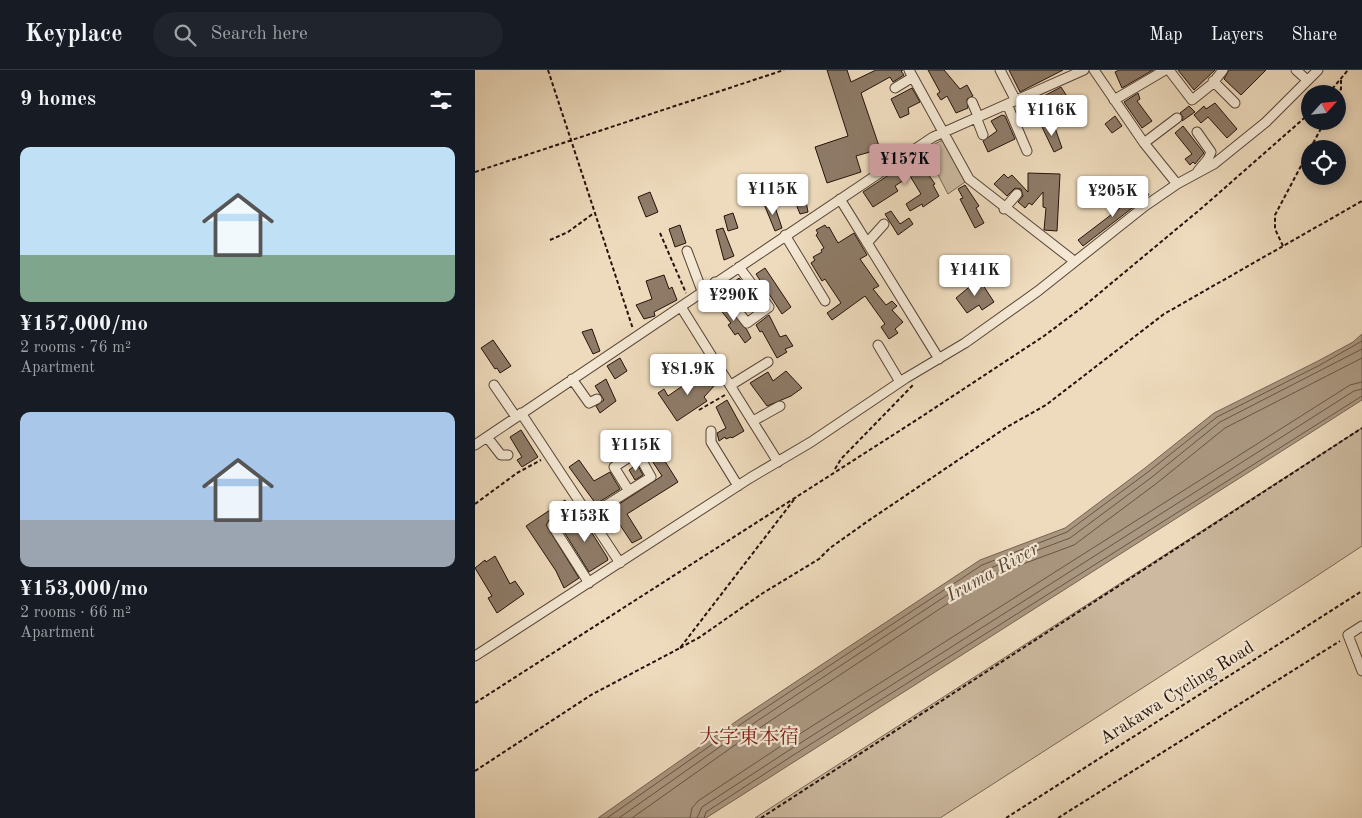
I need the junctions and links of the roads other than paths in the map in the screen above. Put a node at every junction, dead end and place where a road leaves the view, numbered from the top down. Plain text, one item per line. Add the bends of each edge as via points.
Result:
1 (1000, 70) edge
2 (1094, 70) edge
3 (1165, 70) edge
4 (1169, 70) edge
5 (1223, 70) edge
6 (1296, 70) edge
7 (1318, 70) edge
8 (1078, 71) edge
9 (911, 74) edge
10 (1307, 80) junction
11 (1213, 81) junction
12 (895, 88) dead end
13 (1114, 100) junction
14 (972, 102) dead end
15 (1011, 102) junction
16 (1235, 104) dead end
17 (977, 117) junction
18 (1177, 118) dead end
19 (945, 132) junction
20 (1197, 132) dead end
21 (983, 135) dead end
22 (1143, 143) junction
23 (1027, 151) dead end
24 (1197, 173) junction
25 (1177, 184) junction
26 (1017, 194) dead end
27 (840, 199) junction
28 (1004, 209) junction
29 (883, 224) dead end
30 (785, 236) junction
31 (867, 243) junction
32 (687, 251) dead end
33 (1074, 261) junction
34 (739, 267) junction
35 (715, 282) junction
36 (702, 291) junction
37 (825, 301) dead end
38 (681, 307) junction
39 (878, 344) dead end
40 (939, 359) junction
41 (768, 362) dead end
42 (572, 380) junction
43 (900, 382) junction
44 (494, 385) dead end
45 (732, 388) junction
46 (597, 399) dead end
47 (780, 406) dead end
48 (518, 415) junction
49 (753, 421) junction
50 (711, 431) dead end
51 (487, 437) junction
52 (653, 442) dead end
53 (475, 445) edge
54 (637, 452) junction
55 (508, 455) dead end
56 (777, 462) junction
57 (738, 486) junction
58 (629, 491) junction
59 (583, 506) junction
60 (589, 516) junction
61 (620, 563) junction
62 (589, 583) junction
63 (1362, 626) edge
64 (475, 656) edge
65 (1362, 671) edge

1 - 15 street
2 - 13 street
3 - 13 street
4 - 11 street via 1192,100
5 - 11 street
6 - 10 street
7 - 10 street
8 - 15 street
9 - 12 street
9 - 19 street
10 - 24 street via 1234,149
11 - 16 street
13 - 22 street
14 - 17 street
15 - 17 street
15 - 23 street
17 - 19 street
17 - 21 street
18 - 22 street
19 - 27 street
19 - 28 street via 969,180
20 - 24 street via 1211,152
22 - 25 street
24 - 25 street
25 - 33 street
26 - 28 street
27 - 30 street
27 - 31 street
28 - 33 street
29 - 31 street
30 - 34 street
30 - 37 street
31 - 40 street
32 - 36 street
33 - 40 street via 965,344
34 - 35 street
34 - 35 street via 769,307 747,323
35 - 36 street
36 - 38 street
38 - 42 street
38 - 45 street
39 - 43 street
40 - 43 street
41 - 45 street
42 - 46 street via 589,403
42 - 48 street
43 - 56 street
44 - 48 street
45 - 49 street
47 - 49 street
48 - 51 street
48 - 59 street via 549,454
49 - 56 street
50 - 57 street via 711,442
51 - 53 street
51 - 55 street via 501,455
52 - 54 street
54 - 58 street via 651,477
54 - 58 street via 614,467
56 - 57 street
57 - 61 street
58 - 60 street
59 - 60 street
59 - 62 street via 552,525
60 - 61 street
61 - 62 street
62 - 64 street
63 - 65 street via 1348,636

